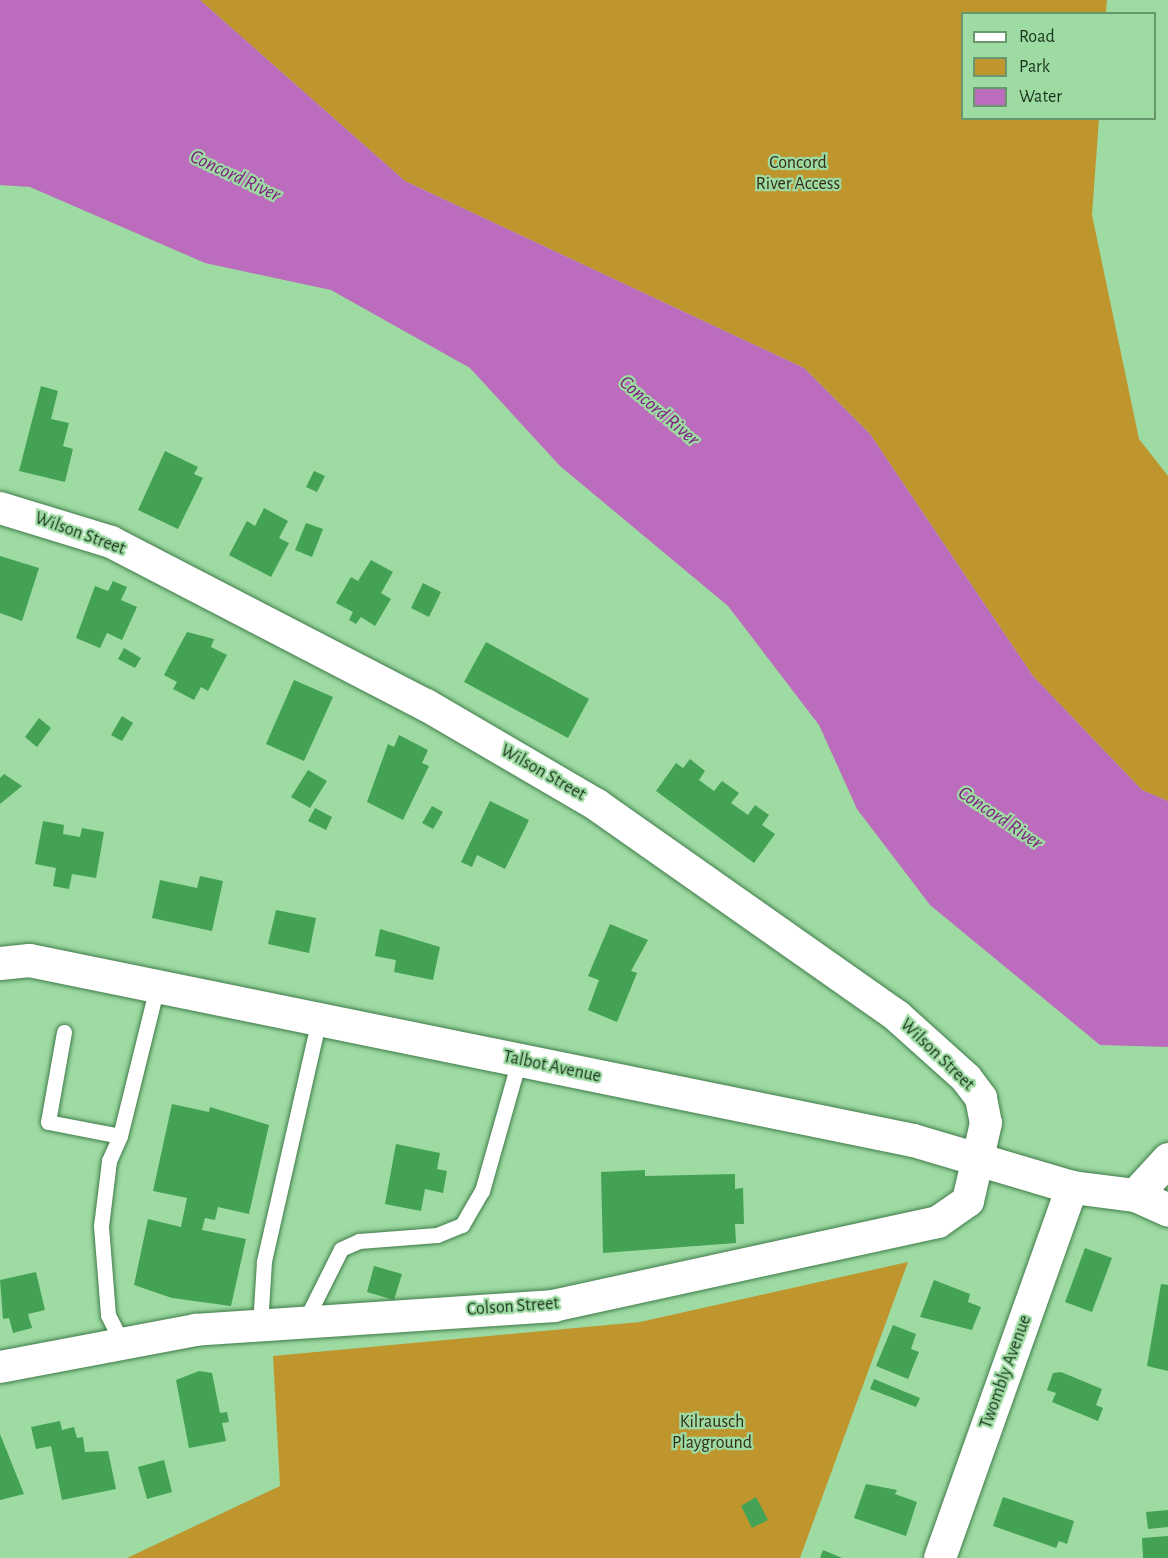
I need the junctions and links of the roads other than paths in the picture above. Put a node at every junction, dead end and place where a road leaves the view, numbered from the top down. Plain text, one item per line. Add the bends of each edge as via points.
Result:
1 (0, 508) edge
2 (0, 942) edge
3 (14, 962) edge
4 (157, 986) junction
5 (319, 1019) junction
6 (64, 1032) dead end
7 (519, 1060) junction
8 (120, 1136) junction
9 (982, 1156) junction
10 (1168, 1159) edge
11 (1072, 1187) junction
12 (1135, 1195) junction
13 (1168, 1210) edge
14 (305, 1322) junction
15 (260, 1325) junction
16 (121, 1341) junction
17 (0, 1367) edge
18 (940, 1558) edge

1 - 9 street, Wilson Street via 111,542 426,705 597,805 897,1016 966,1078 982,1106
2 - 3 street, Talbot Avenue
3 - 4 street, Talbot Avenue
4 - 5 street, Talbot Avenue
4 - 8 lane
5 - 7 street, Talbot Avenue
5 - 15 lane via 264,1261
6 - 8 lane via 48,1122
7 - 9 street, Talbot Avenue
7 - 14 lane via 482,1191 462,1226 437,1235 359,1240 341,1249
8 - 16 lane via 109,1161 101,1226 108,1315
9 - 11 street, Talbot Avenue
9 - 14 street, Colson Street via 968,1201 938,1222 554,1306
10 - 12 street
11 - 12 street
11 - 18 street, Twombly Avenue
12 - 13 street
14 - 15 street, Colson Street
15 - 16 street, Colson Street
16 - 17 street, Colson Street

